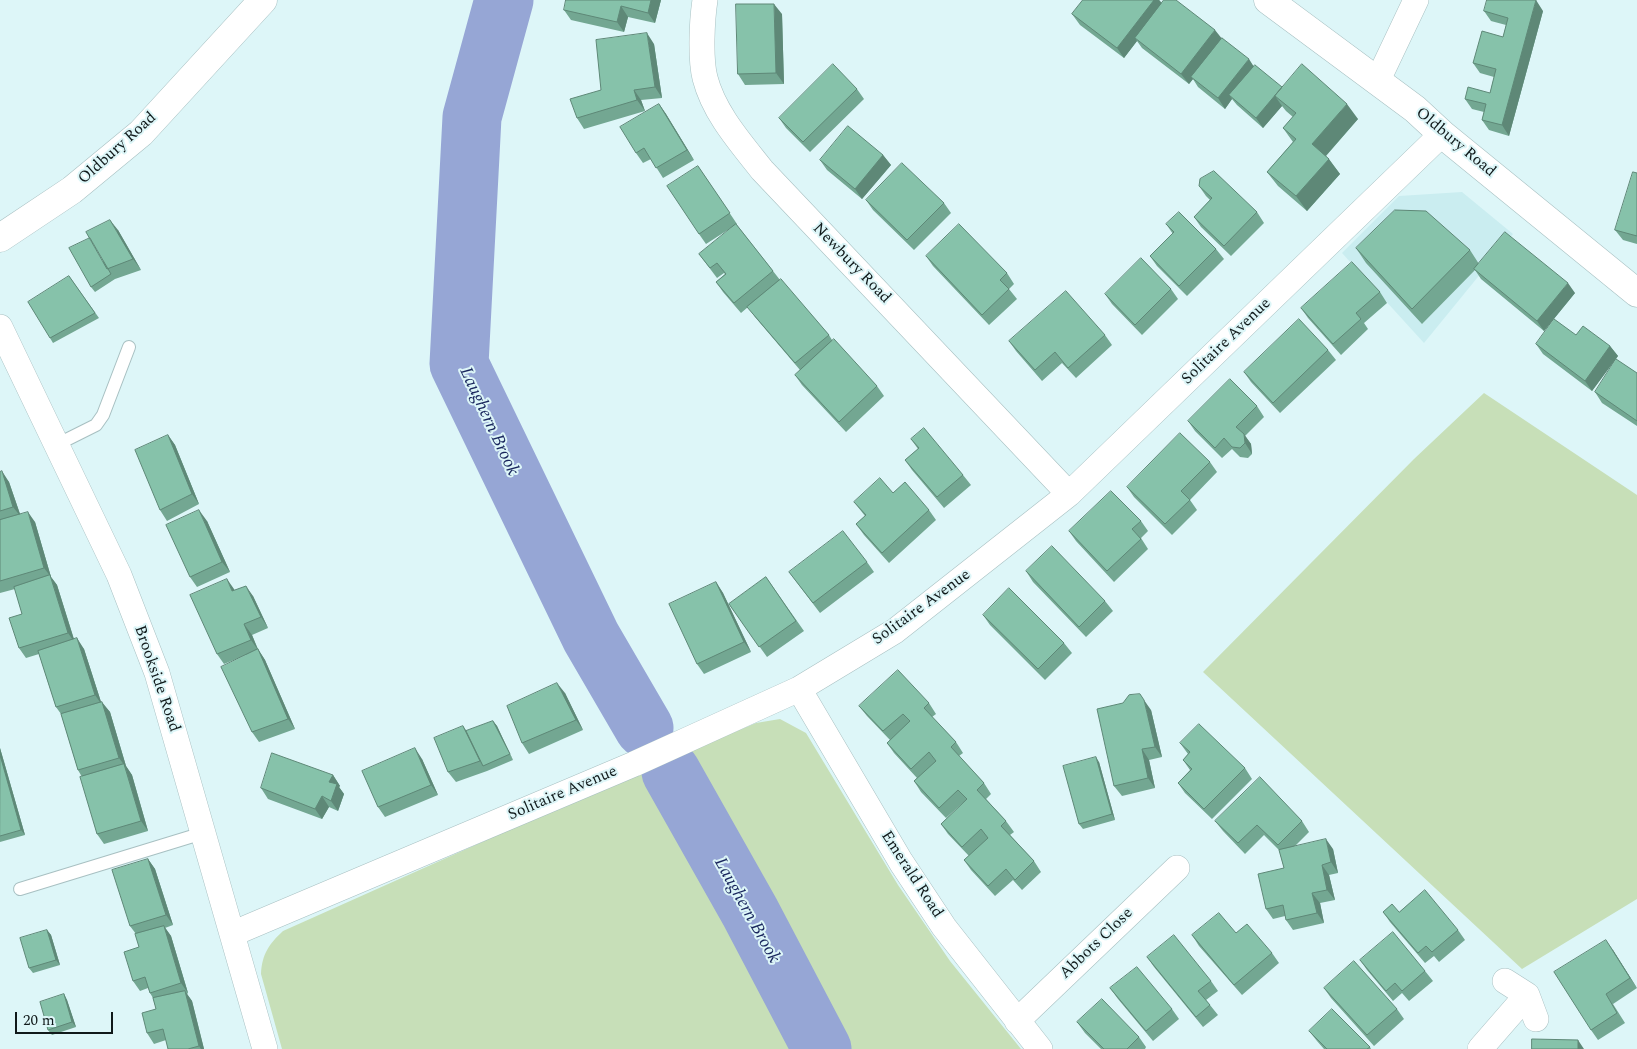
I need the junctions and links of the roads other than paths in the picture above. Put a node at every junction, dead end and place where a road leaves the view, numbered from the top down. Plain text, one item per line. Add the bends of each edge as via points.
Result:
1 (263, 0) edge
2 (705, 0) edge
3 (1268, 0) edge
4 (1416, 0) edge
5 (1377, 82) junction
6 (1442, 134) junction
7 (0, 238) edge
8 (1637, 293) edge
9 (0, 327) edge
10 (129, 347) dead end
11 (56, 445) junction
12 (1069, 494) junction
13 (799, 689) junction
14 (203, 833) junction
15 (1177, 868) dead end
16 (20, 889) dead end
17 (232, 934) junction
18 (1505, 981) dead end
19 (1527, 995) junction
20 (1536, 1019) dead end
21 (1017, 1021) junction
22 (264, 1049) edge
23 (1040, 1049) edge
24 (1480, 1049) edge

1 - 7 street, Oldbury Road via 140,133 72,190
2 - 12 street, Newbury Road via 702,22 705,77 726,124 762,170
3 - 5 street, Oldbury Road
4 - 5 street
5 - 6 street, Oldbury Road via 1415,108
6 - 8 street, Oldbury Road
6 - 12 street, Solitaire Avenue
9 - 11 street, Brookside Road
10 - 11 lane via 103,415 96,425
11 - 14 street, Brookside Road via 119,575 157,673
12 - 13 street, Solitaire Avenue via 895,632
13 - 17 street, Solitaire Avenue via 634,764
13 - 21 street, Emerald Road via 901,862 944,927
14 - 16 lane
14 - 17 street, Brookside Road
15 - 21 street, Abbots Close
17 - 22 street, Brookside Road
18 - 19 street
19 - 20 street
19 - 24 street
21 - 23 street, Emerald Road

